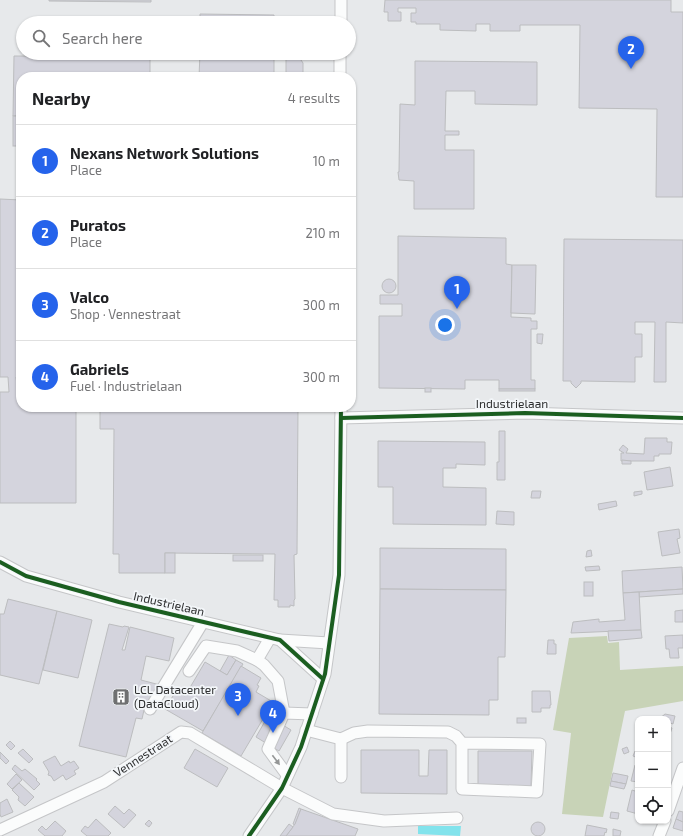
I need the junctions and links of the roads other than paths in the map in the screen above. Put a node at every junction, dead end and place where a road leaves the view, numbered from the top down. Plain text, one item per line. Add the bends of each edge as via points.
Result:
1 (341, 0) edge
2 (341, 16) edge
3 (340, 60) edge
4 (340, 72) edge
5 (341, 412) edge
6 (683, 418) edge
7 (0, 562) edge
8 (203, 622) junction
9 (275, 639) junction
10 (329, 644) junction
11 (257, 660) junction
12 (189, 671) dead end
13 (323, 679) junction
14 (150, 708) dead end
15 (284, 713) junction
16 (312, 714) junction
17 (306, 730) junction
18 (341, 739) junction
19 (462, 743) junction
20 (683, 768) edge
21 (287, 775) junction
22 (341, 777) dead end
23 (282, 788) junction
24 (671, 802) edge
25 (457, 818) dead end
26 (664, 824) edge
27 (0, 830) edge
28 (249, 836) edge
29 (659, 836) edge

1 - 2 street
3 - 4 street
5 - 6 street, Industrielaan via 525,413
5 - 10 street, Industrielaan via 339,575
7 - 8 street, Industrielaan via 26,576
8 - 9 street, Industrielaan
8 - 14 street
9 - 10 street
9 - 11 street
9 - 13 street, Industrielaan
10 - 13 street, Industrielaan
11 - 12 street via 237,651 206,646
11 - 15 street via 278,681
13 - 16 street, Industrielaan
15 - 16 street
15 -> 21 street via 268,749
16 - 17 street, Industrielaan
17 - 18 street
17 - 21 street, Industrielaan via 301,747
18 - 19 street via 354,733 368,731 448,732
18 - 22 street
19 - 19 street via 462,790 537,792 540,744
20 - 24 street
21 - 23 street, Industrielaan
23 - 25 street, Vennestraat via 333,814 384,821
23 - 27 street, Vennestraat via 190,733 181,732 104,782
23 - 28 street, Industrielaan
26 - 29 street

